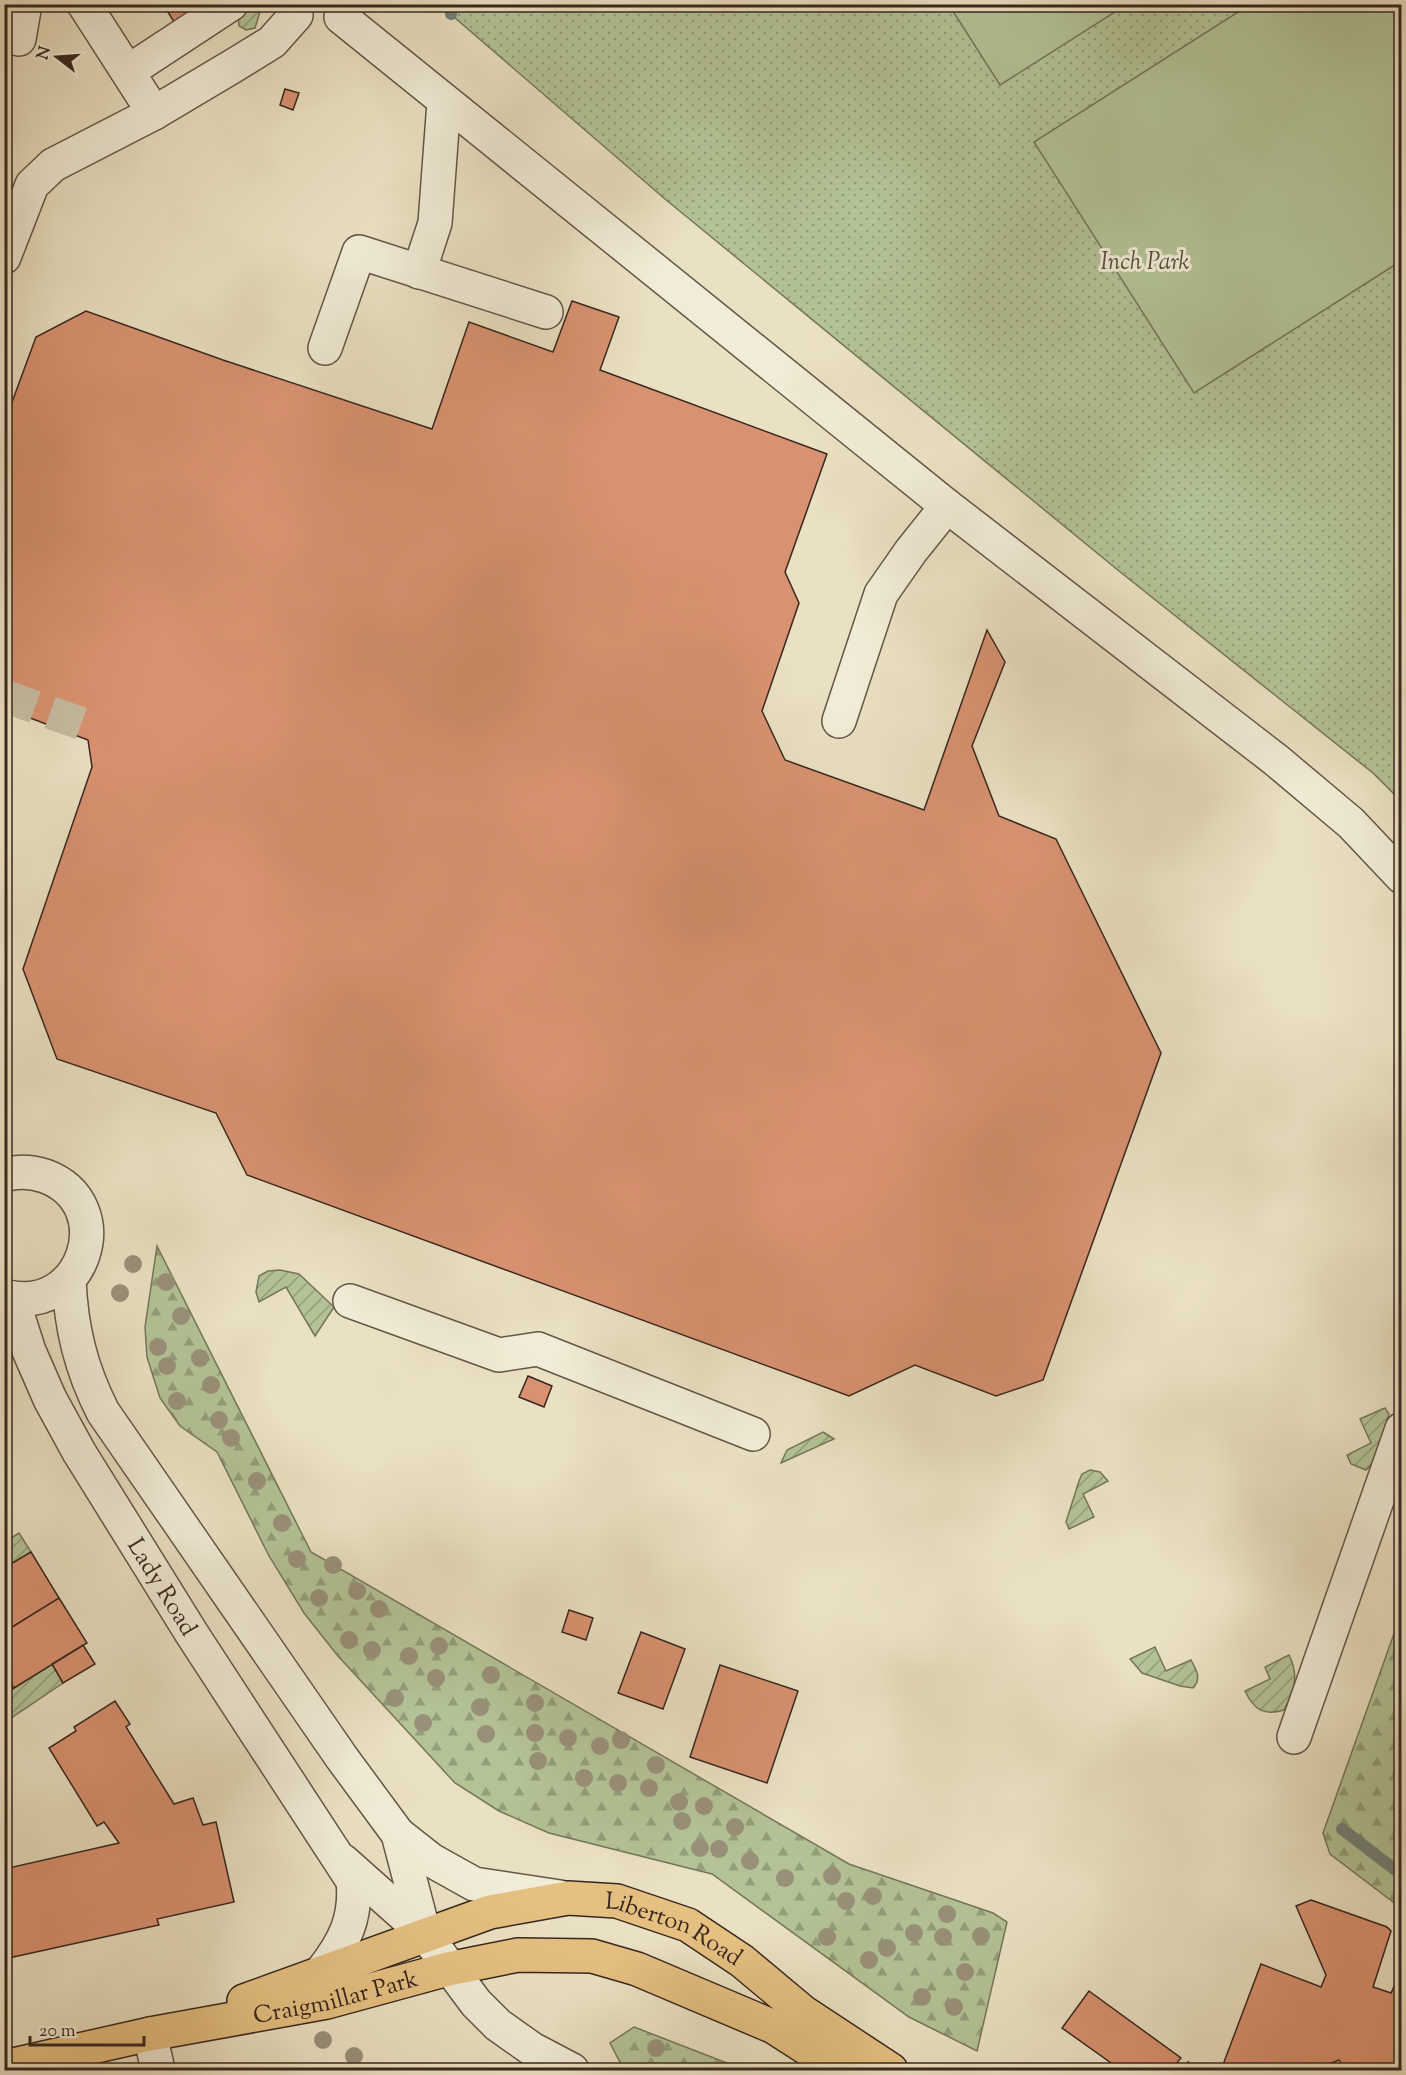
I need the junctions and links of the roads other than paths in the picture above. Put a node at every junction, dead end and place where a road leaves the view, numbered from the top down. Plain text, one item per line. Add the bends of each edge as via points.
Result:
1 (25, 4) edge
2 (84, 4) edge
3 (231, 4) edge
4 (293, 10) edge
5 (345, 11) edge
6 (19, 39) dead end
7 (129, 71) junction
8 (444, 102) junction
9 (154, 113) junction
10 (4, 257) edge
11 (419, 272) junction
12 (546, 312) dead end
13 (325, 348) dead end
14 (947, 506) junction
15 (838, 721) dead end
16 (1401, 877) edge
17 (4, 1176) edge
18 (69, 1280) junction
19 (8, 1297) edge
20 (350, 1300) dead end
21 (1401, 1429) edge
22 (753, 1434) dead end
23 (1294, 1737) dead end
24 (398, 1834) junction
25 (341, 1860) junction
26 (568, 1898) junction
27 (424, 1934) junction
28 (448, 1969) junction
29 (322, 1971) junction
30 (150, 2034) junction
31 (4, 2067) edge
32 (158, 2070) edge
33 (572, 2070) edge
34 (841, 2070) edge
35 (891, 2070) edge

1 - 6 street
2 - 7 street
3 - 7 street
4 - 5 street via 314,25 324,25
4 - 9 street via 272,42
5 - 8 street
7 - 9 street
8 - 11 street via 435,223
8 - 14 street
9 - 10 street via 53,165 32,185
11 - 12 street
11 - 13 street via 359,252
14 - 15 street via 881,594
14 - 16 street via 1276,760 1351,823
17 - 18 street, Lady Road via 24,1172 51,1179 68,1191 82,1209 86,1249
18 - 19 street, Lady Road via 43,1296
18 - 24 street, Lady Road via 71,1318 80,1358 113,1431
19 - 25 street, Lady Road via 50,1399 79,1452 192,1634
20 - 22 street via 499,1355 538,1349
21 - 23 street
24 - 26 street, Lady Road via 431,1860 474,1884
24 - 27 street, Lady Road
25 - 27 street, Lady Road
25 - 29 street, Lady Road via 353,1881 355,1902 341,1947
26 - 27 main road, Liberton Road via 490,1912
26 - 35 main road, Liberton Road via 617,1901 688,1925 742,1961 803,2012
27 - 28 street
27 - 29 main road, Craigmillar Park
28 - 30 main road, Craigmillar Park via 327,2002
28 - 33 street via 498,2025
28 - 34 main road, Liberton Road via 518,1955 592,1956 637,1969 774,2027
29 - 30 main road, Craigmillar Park
30 - 31 main road, Craigmillar Park
30 - 32 street

